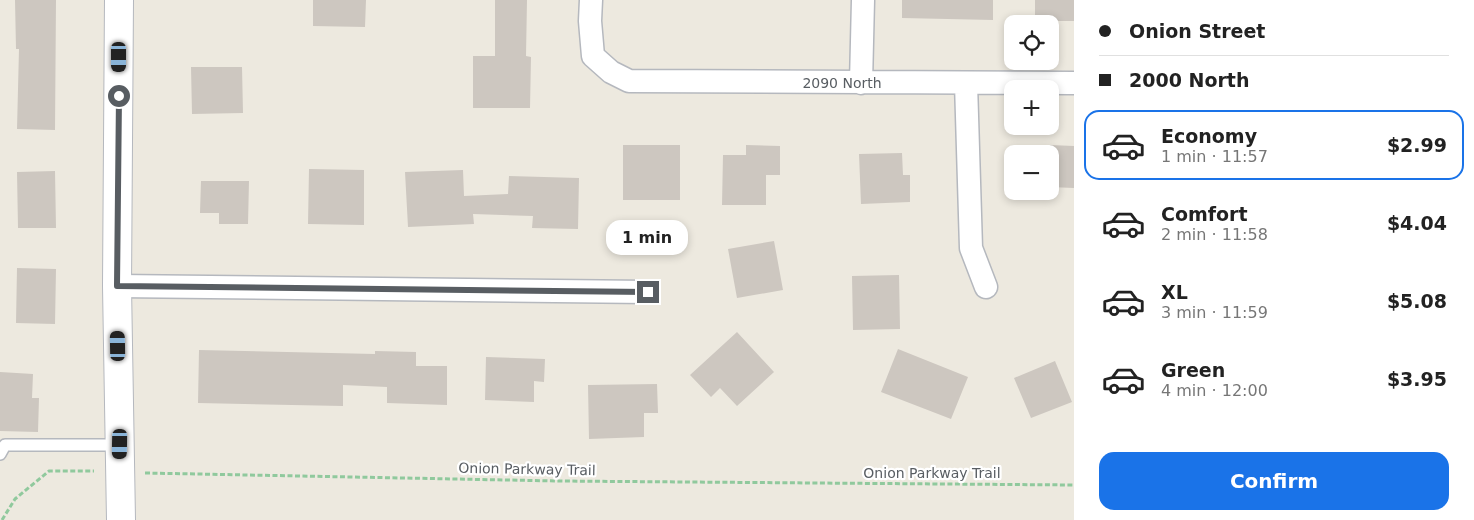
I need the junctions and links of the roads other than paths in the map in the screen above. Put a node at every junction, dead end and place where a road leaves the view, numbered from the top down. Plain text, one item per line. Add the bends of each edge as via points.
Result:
1 (120, 0) edge
2 (591, 0) edge
3 (863, 0) edge
4 (861, 83) junction
5 (966, 83) junction
6 (1074, 83) edge
7 (117, 286) junction
8 (986, 287) dead end
9 (648, 292) dead end
10 (120, 444) junction
11 (0, 454) edge
12 (120, 520) edge

1 - 7 street
2 - 4 street, 2090 North via 593,56 611,72 629,81
3 - 4 street
4 - 5 street, 2090 North
5 - 6 street, 2090 North
5 - 8 street via 971,248
7 - 9 street
7 - 10 street
10 - 11 lane via 5,445
10 - 12 street

